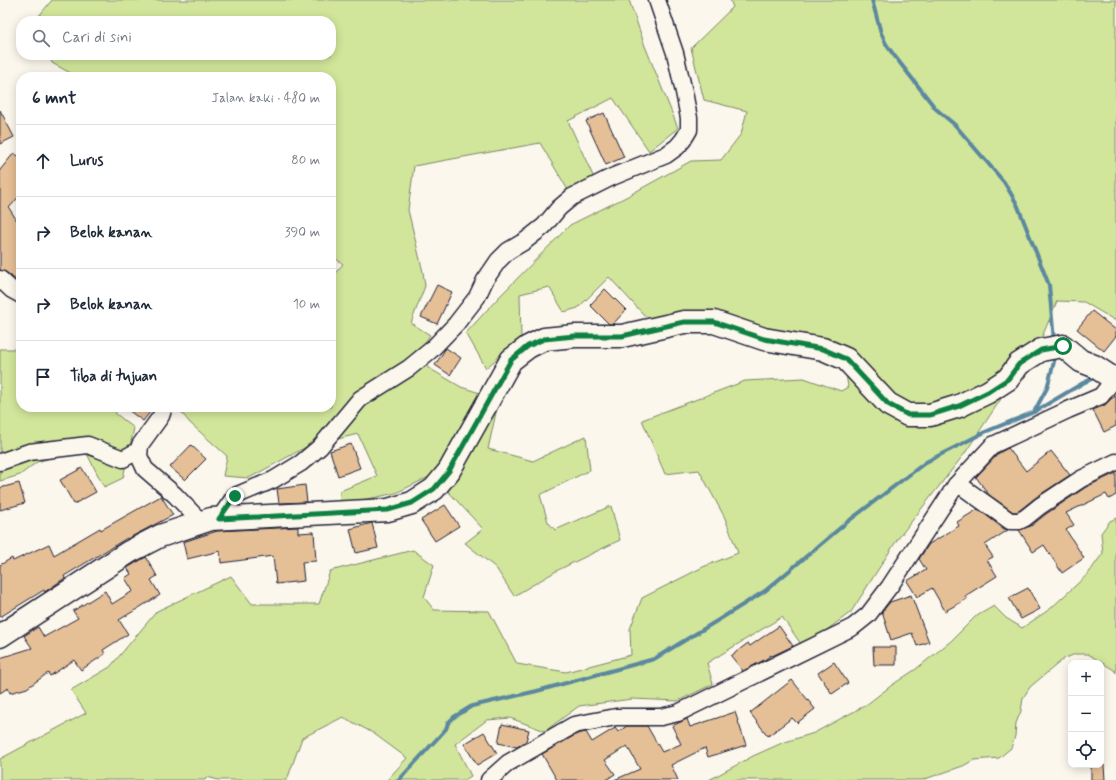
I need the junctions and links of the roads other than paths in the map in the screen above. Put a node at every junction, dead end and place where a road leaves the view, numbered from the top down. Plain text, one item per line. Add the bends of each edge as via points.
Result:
1 (657, 0) edge
2 (0, 279) edge
3 (16, 292) edge
4 (1115, 379) edge
5 (162, 412) edge
6 (139, 450) junction
7 (0, 462) edge
8 (1116, 462) edge
9 (956, 485) junction
10 (210, 520) junction
11 (0, 636) edge
12 (489, 780) edge

1 - 10 street via 675,53 689,118 689,130 677,147 666,155 572,197 544,226 498,261 469,308 432,350 360,400 320,447 300,463 273,480 235,496
2 - 3 street
4 - 9 street via 1101,396 992,445
4 - 10 street via 1081,361 1063,346 1041,350 1019,364 1008,379 959,406 930,415 908,415 888,404 846,359 823,349 764,339 714,322 684,322 622,336 544,339 528,346 511,360 449,471 434,489 412,503 388,510
5 - 6 street
6 - 7 street via 123,459 88,445 28,452
6 - 10 street via 145,469
8 - 9 street via 1081,479 1019,521 1010,521
9 - 12 street via 890,586 868,615 853,627 678,713 661,717 616,717 574,725 508,763
10 - 11 street via 160,536 129,552

